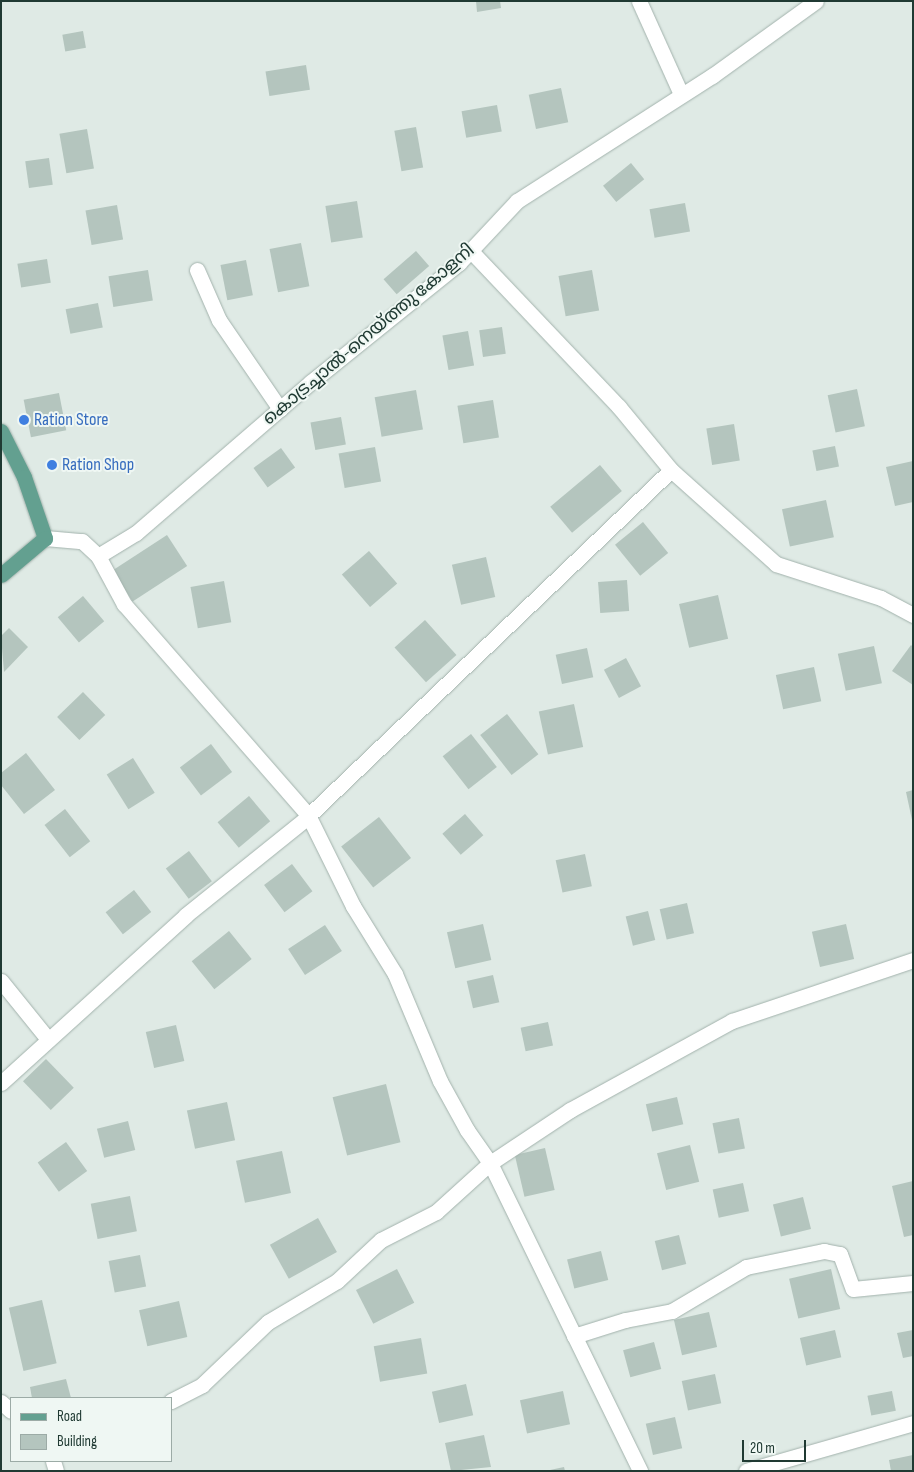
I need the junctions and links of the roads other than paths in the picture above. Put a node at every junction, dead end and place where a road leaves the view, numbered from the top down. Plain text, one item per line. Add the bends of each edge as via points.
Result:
1 (639, 1) edge
2 (816, 1) edge
3 (681, 94) junction
4 (470, 250) junction
5 (197, 270) dead end
6 (280, 409) junction
7 (1, 431) edge
8 (671, 470) junction
9 (45, 538) junction
10 (98, 556) junction
11 (1, 575) edge
12 (913, 616) edge
13 (308, 815) junction
14 (913, 960) edge
15 (1, 981) edge
16 (47, 1038) junction
17 (1, 1083) edge
18 (490, 1162) junction
19 (913, 1283) edge
20 (574, 1336) junction
21 (172, 1400) edge
22 (913, 1423) edge
23 (640, 1471) edge
24 (746, 1471) edge

1 - 3 street
2 - 3 street, കൊട്രച്ചാൽ-നെയ്ത്തു കോളനി
3 - 4 street, കൊട്രച്ചാൽ-നെയ്ത്തു കോളനി via 600,150 517,201
4 - 6 street, കൊട്രച്ചാൽ-നെയ്ത്തു കോളനി
4 - 8 street via 619,407
5 - 6 street via 219,320
6 - 10 street, കൊട്രച്ചാൽ-നെയ്ത്തു കോളനി via 136,533
7 - 9 main road via 24,477
8 - 12 street via 776,564 881,598
8 - 13 street
9 - 10 street via 82,541
9 - 11 main road
10 - 13 street via 124,604
13 - 16 street via 186,915
13 - 18 street via 353,906 395,974 440,1081 467,1130
14 - 18 street via 732,1021 570,1110
15 - 16 street
16 - 17 street
18 - 20 street
18 - 21 street via 436,1212 381,1240 337,1281 268,1322 202,1385
19 - 20 street via 853,1288 840,1254 824,1251 746,1267 672,1310
20 - 23 street
22 - 24 street

